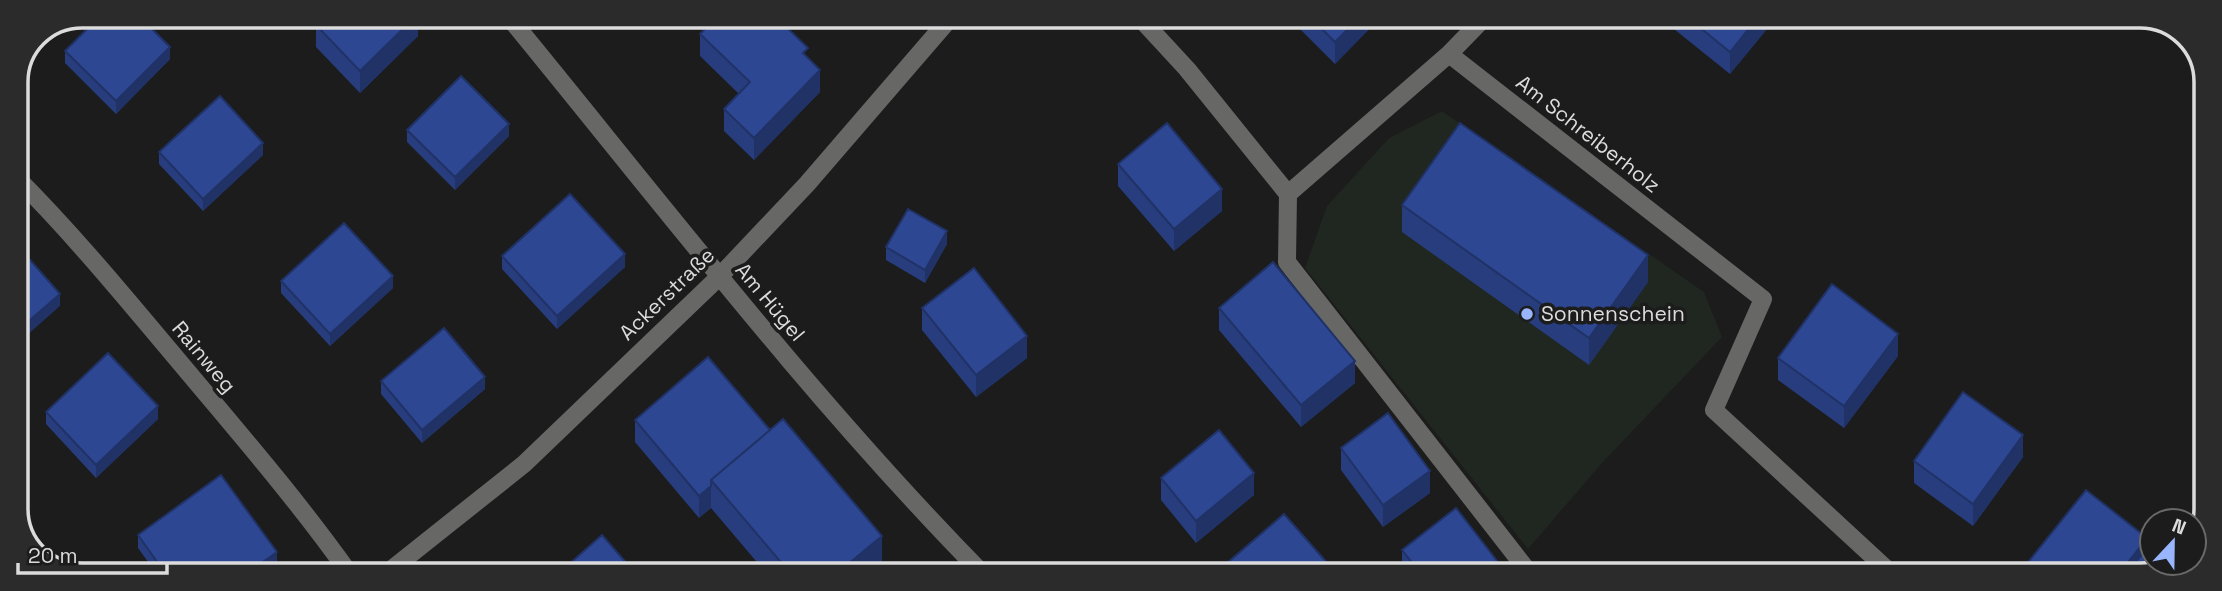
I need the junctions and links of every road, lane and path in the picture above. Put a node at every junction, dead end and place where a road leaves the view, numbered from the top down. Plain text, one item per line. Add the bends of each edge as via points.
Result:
1 (518, 28) edge
2 (942, 28) edge
3 (1149, 28) edge
4 (1474, 28) edge
5 (1449, 54) junction
6 (28, 189) edge
7 (1288, 194) junction
8 (719, 276) junction
9 (342, 563) edge
10 (400, 563) edge
11 (972, 563) edge
12 (1522, 563) edge
13 (1880, 563) edge

1 - 8 street, Am Hügel
2 - 8 street, Ackerstraße via 807,184
3 - 7 street
4 - 5 street
5 - 7 street
5 - 13 street, Am Schreiberholz via 1763,299 1714,410
6 - 9 street, Rainweg via 61,221 224,415
7 - 12 street via 1287,262
8 - 10 street, Ackerstraße via 524,464
8 - 11 street, Am Hügel via 924,514

